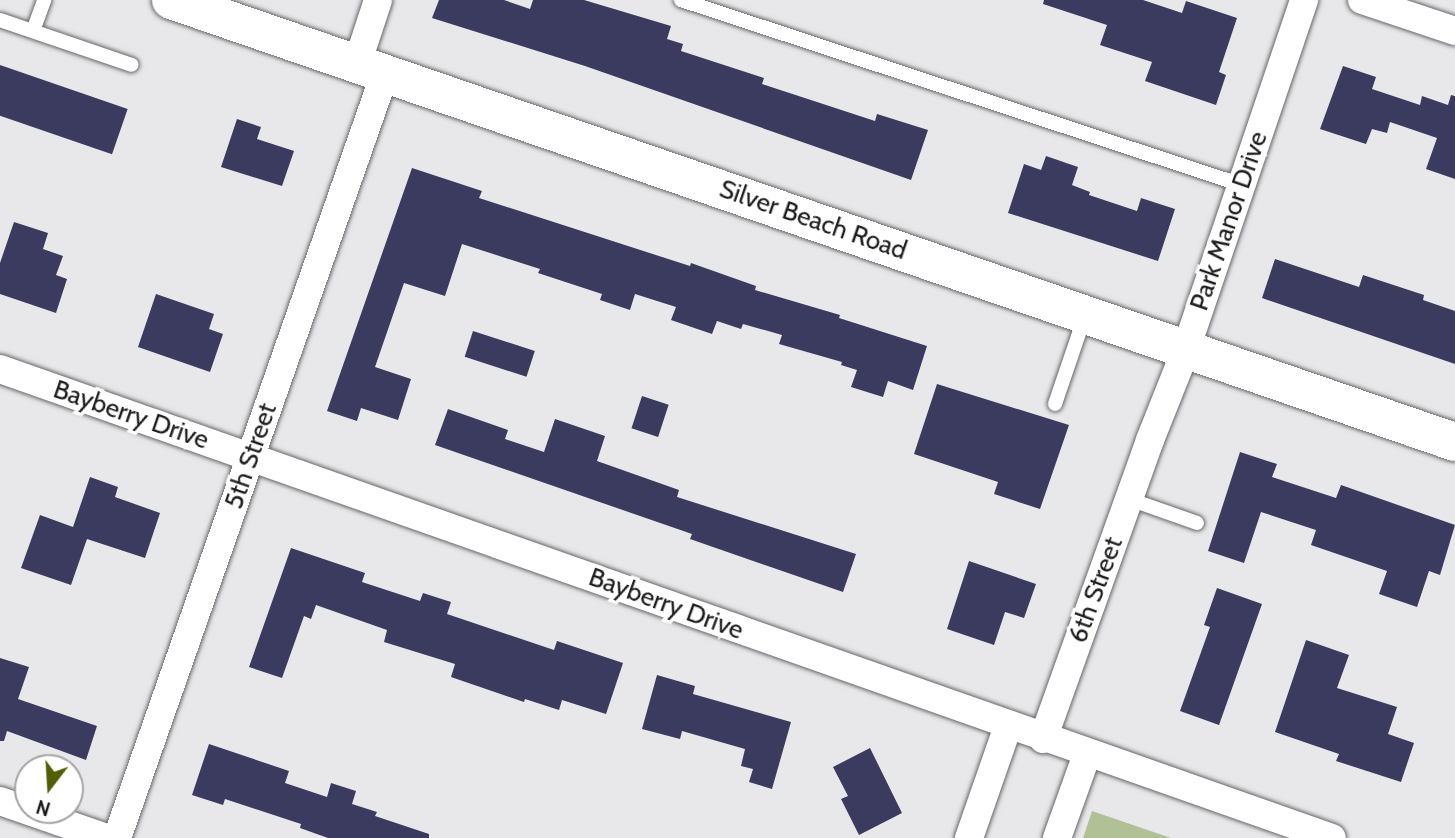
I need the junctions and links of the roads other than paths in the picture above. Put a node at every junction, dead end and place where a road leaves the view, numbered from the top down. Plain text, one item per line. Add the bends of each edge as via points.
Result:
1 (44, 0) edge
2 (171, 0) edge
3 (378, 0) edge
4 (681, 0) edge
5 (1304, 0) edge
6 (1362, 0) edge
7 (0, 20) edge
8 (33, 31) junction
9 (1455, 31) edge
10 (132, 65) dead end
11 (371, 69) junction
12 (1242, 185) junction
13 (1086, 313) junction
14 (1185, 352) junction
15 (0, 369) edge
16 (1055, 404) dead end
17 (1150, 440) joint
18 (1455, 442) edge
19 (251, 457) junction
20 (1129, 499) junction
21 (1197, 523) dead end
22 (1008, 726) junction
23 (1043, 739) junction
24 (1087, 754) junction
25 (0, 801) edge
26 (106, 838) edge
27 (117, 838) edge
28 (969, 838) edge
29 (1057, 838) edge
30 (1332, 838) edge

1 - 8 lane
2 - 11 street, Silver Beach Road
3 - 11 street, 5th Street
4 - 12 lane
5 - 12 street, Park Manor Drive
6 - 9 street
7 - 8 lane
8 - 10 lane
11 - 13 street, Silver Beach Road
11 - 19 street, 5th Street
12 - 14 street, Park Manor Drive
13 - 14 street, Silver Beach Road
13 - 16 lane
14 - 17 street, Park Manor Drive
14 - 18 street, Silver Beach Road
15 - 19 street, Bayberry Drive
17 - 20 street, 6th Street
19 - 22 street, Bayberry Drive
19 - 27 street, 5th Street
20 - 21 lane
20 - 23 street, 6th Street
22 - 23 street, Bayberry Drive
22 - 28 street
23 - 24 street, Bayberry Drive
24 - 29 street
24 - 30 street, Bayberry Drive
25 - 26 street

